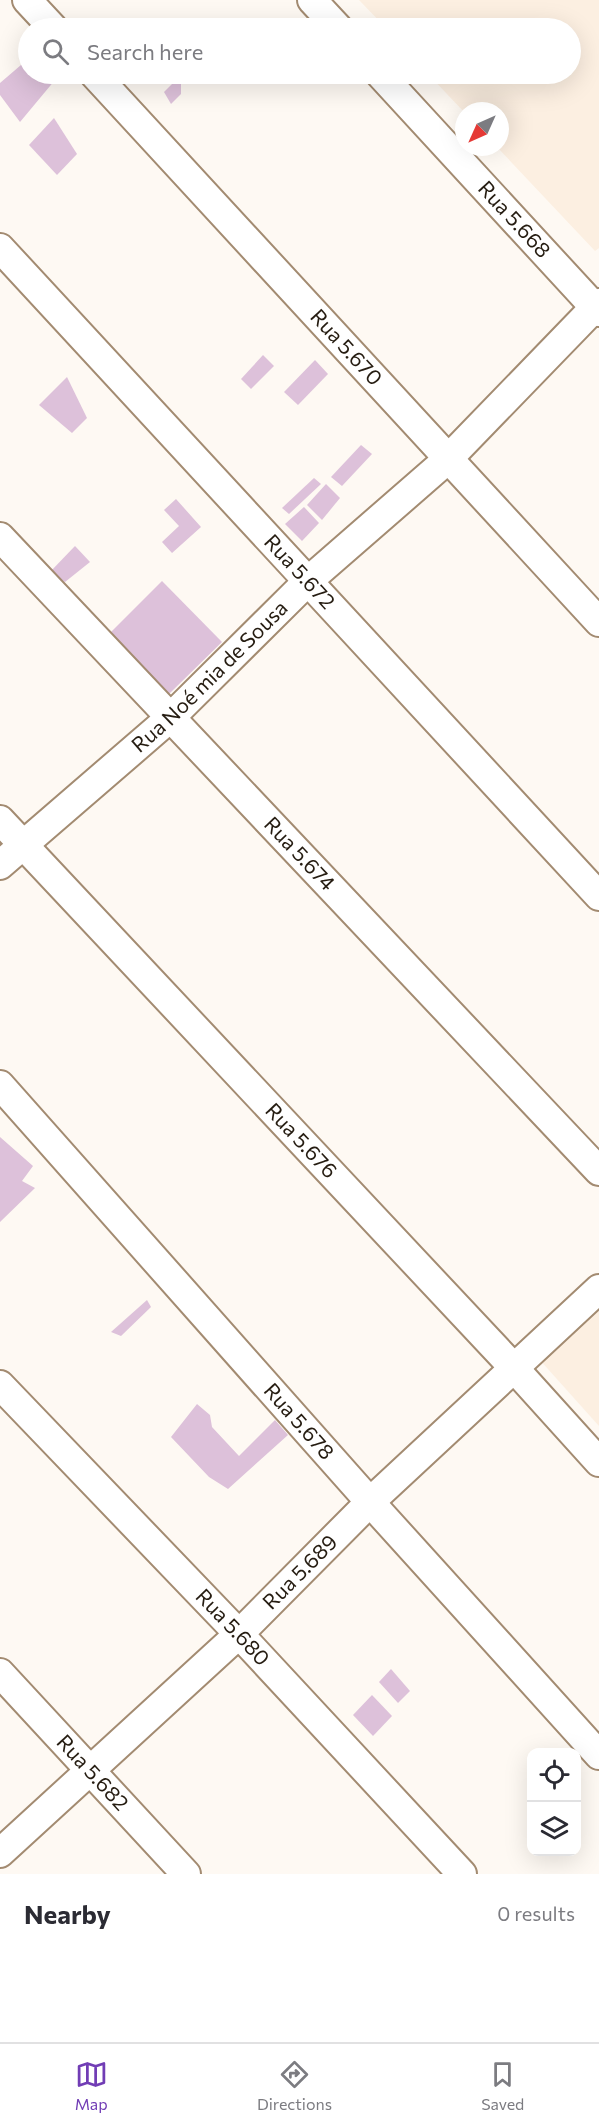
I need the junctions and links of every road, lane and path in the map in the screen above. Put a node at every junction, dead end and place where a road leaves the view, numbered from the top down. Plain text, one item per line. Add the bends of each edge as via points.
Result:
1 (27, 0) edge
2 (312, 0) edge
3 (44, 18) edge
4 (329, 18) edge
5 (103, 84) edge
6 (389, 84) edge
7 (0, 248) edge
8 (597, 307) edge
9 (448, 459) junction
10 (0, 537) edge
11 (308, 581) junction
12 (599, 622) edge
13 (170, 718) junction
14 (0, 820) edge
15 (22, 845) junction
16 (0, 865) edge
17 (599, 896) edge
18 (0, 1085) edge
19 (599, 1172) edge
20 (599, 1289) edge
21 (514, 1368) junction
22 (0, 1385) edge
23 (599, 1462) edge
24 (370, 1502) junction
25 (239, 1634) junction
26 (0, 1673) edge
27 (599, 1755) edge
28 (89, 1771) junction
29 (0, 1853) edge
30 (186, 1874) edge
31 (462, 1874) edge

1 - 3 street
2 - 4 street
5 - 9 street, Rua 5.670
6 - 8 street, Rua 5.668
7 - 11 street, Rua 5.672
8 - 9 street, Rua Noé mia de Sousa
9 - 11 street, Rua Noé mia de Sousa
9 - 12 street, Rua 5.670
10 - 13 street, Rua 5.674
11 - 13 street, Rua Noé mia de Sousa
11 - 17 street, Rua 5.672
13 - 15 street, Rua Noé mia de Sousa
13 - 19 street, Rua 5.674
14 - 15 street, Rua 5.676
15 - 16 street, Rua Noé mia de Sousa
15 - 21 street, Rua 5.676
18 - 24 street, Rua 5.678
20 - 21 street, Rua 5.689
21 - 23 street, Rua 5.676
21 - 24 street, Rua 5.689
22 - 25 street, Rua 5.680
24 - 25 street, Rua 5.689
24 - 27 street, Rua 5.678
25 - 28 street, Rua 5.689
25 - 31 street, Rua 5.680
26 - 28 street, Rua 5.682
28 - 29 street, Rua 5.689
28 - 30 street, Rua 5.682

